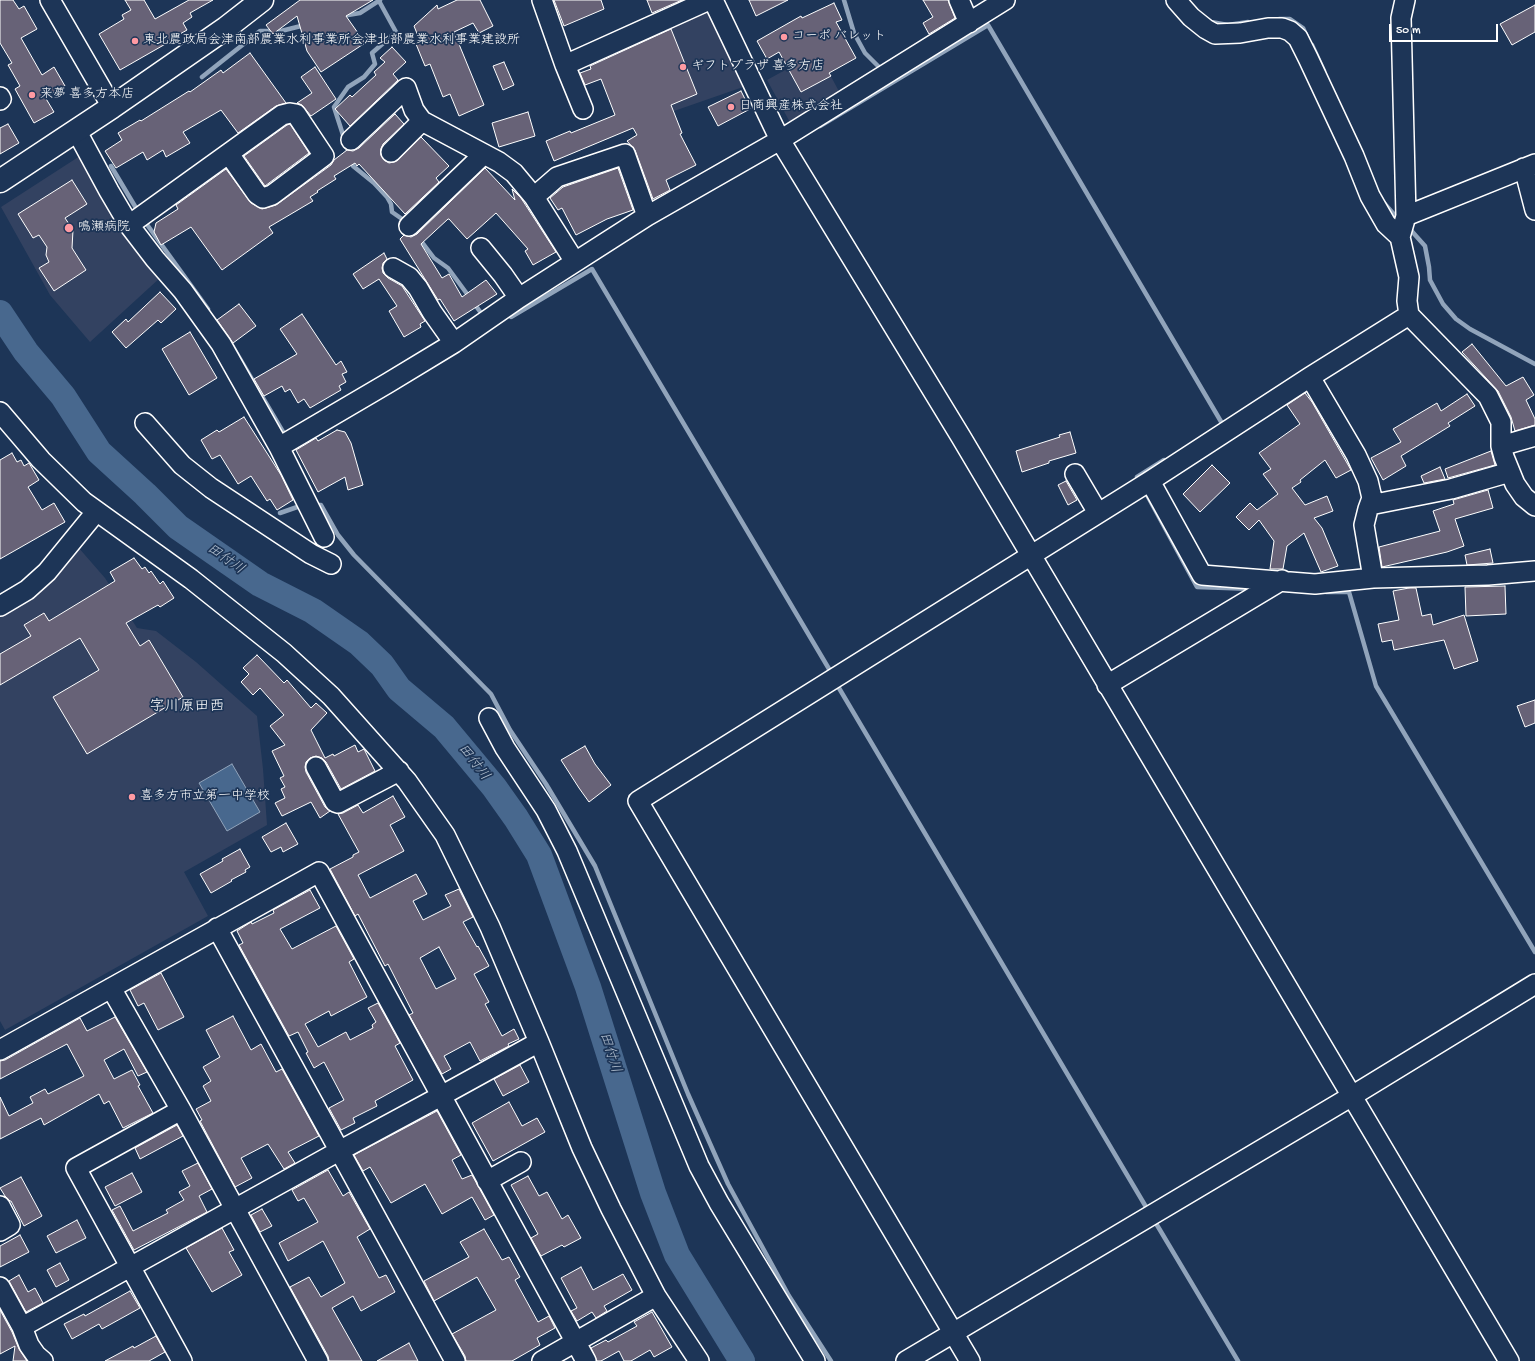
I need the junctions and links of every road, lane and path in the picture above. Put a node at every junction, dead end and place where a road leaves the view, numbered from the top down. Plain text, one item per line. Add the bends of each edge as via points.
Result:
1 (50, 0) edge
2 (542, 0) edge
3 (709, 0) edge
4 (712, 0) edge
5 (959, 0) edge
6 (1005, 0) edge
7 (1176, 0) edge
8 (1405, 0) edge
9 (257, 2) edge
10 (969, 23) junction
11 (565, 65) junction
12 (112, 107) junction
13 (583, 109) dead end
14 (422, 122) junction
15 (76, 130) junction
16 (351, 140) dead end
17 (780, 140) junction
18 (391, 152) dead end
19 (229, 154) junction
20 (484, 154) junction
21 (1529, 166) edge
22 (0, 181) edge
23 (534, 198) junction
24 (1535, 210) edge
25 (647, 216) junction
26 (129, 225) junction
27 (409, 226) dead end
28 (1403, 227) junction
29 (481, 248) dead end
30 (575, 262) junction
31 (393, 268) dead end
32 (518, 298) junction
33 (1409, 315) junction
34 (454, 342) junction
35 (1310, 376) junction
36 (0, 412) edge
37 (145, 423) dead end
38 (1535, 436) edge
39 (1501, 446) junction
40 (279, 447) junction
41 (1510, 472) junction
42 (1075, 474) dead end
43 (1150, 481) junction
44 (1370, 505) junction
45 (1535, 506) edge
46 (96, 512) junction
47 (1098, 513) junction
48 (324, 537) dead end
49 (1032, 555) junction
50 (331, 564) dead end
51 (1535, 571) edge
52 (1373, 578) junction
53 (1282, 580) junction
54 (0, 606) edge
55 (1107, 685) junction
56 (489, 718) dead end
57 (316, 767) dead end
58 (399, 771) junction
59 (217, 928) junction
60 (1535, 984) edge
61 (111, 988) junction
62 (539, 1042) junction
63 (2, 1045) edge
64 (441, 1096) junction
65 (1352, 1096) junction
66 (181, 1110) junction
67 (339, 1151) junction
68 (521, 1162) dead end
69 (488, 1181) junction
70 (0, 1206) edge
71 (235, 1209) junction
72 (0, 1231) edge
73 (131, 1266) junction
74 (0, 1287) edge
75 (656, 1296) junction
76 (22, 1328) junction
77 (952, 1332) junction
78 (575, 1342) junction
79 (43, 1361) edge
80 (182, 1361) edge
81 (318, 1361) edge
82 (455, 1361) edge
83 (542, 1361) edge
84 (586, 1361) edge
85 (699, 1361) edge
86 (816, 1361) edge
87 (906, 1361) edge
88 (970, 1361) edge
89 (1509, 1361) edge

1 - 12 street
2 - 11 street
3 - 11 street
4 - 17 street
5 - 10 street
6 - 10 street
7 - 28 street via 1191,17 1215,34 1282,28 1298,38 1370,196 1386,224
8 - 28 street via 1401,18
9 - 12 main road via 226,28
10 - 17 street
11 - 13 street
12 - 15 main road
14 - 16 street via 414,110 406,88
14 - 18 street
14 - 20 street
15 - 22 main road
15 - 26 street
17 - 25 street
17 - 49 street
19 - 19 street via 282,115 290,113 296,114 324,156 272,195 263,198 257,194
19 - 26 street
20 - 23 street via 514,174
20 - 27 street
21 - 24 street
21 - 28 street
23 - 25 street via 557,177 625,154
23 - 30 street
25 - 30 street
26 - 40 street via 183,291 221,344
28 - 33 street
29 - 32 street
30 - 32 street
31 - 34 street via 408,277 418,288
32 - 34 street
33 - 35 street
33 - 39 street via 1488,396 1501,422
34 - 40 street
35 - 43 street
35 - 44 street via 1356,455 1368,482 1372,498
36 - 46 street via 70,490
37 - 50 street via 182,465 211,488
38 - 39 street
39 - 41 street
40 - 48 street
41 - 44 street via 1451,489
41 - 45 street via 1515,484
42 - 47 street
43 - 47 street
43 - 53 street via 1202,576
44 - 52 street via 1364,525
46 - 54 street via 47,572 27,590
46 - 58 street via 197,584 284,653 331,696
47 - 49 street
49 - 55 street
49 - 77 street via 638,801
51 - 52 street
52 - 53 street via 1315,584
53 - 55 street
55 - 65 street
56 - 86 street via 502,744 546,810 566,851 719,1204
57 - 58 street via 335,802 338,803
58 - 62 street via 445,835 490,927
59 - 61 street
59 - 64 street via 318,872
59 - 67 street
60 - 65 street
61 - 63 street
61 - 66 street
62 - 64 street
62 - 75 street via 610,1209
64 - 67 street
64 - 69 street
65 - 77 street
65 - 89 street
66 - 71 street
66 - 73 street via 76,1168
67 - 71 street
67 - 82 street
68 - 69 street
69 - 78 street
70 - 72 street via 10,1225
71 - 73 street
71 - 81 street
73 - 76 street
73 - 80 street
74 - 76 street
75 - 78 street
75 - 85 street
76 - 79 street via 36,1355
77 - 87 street
77 - 88 street
78 - 83 street
78 - 84 street

